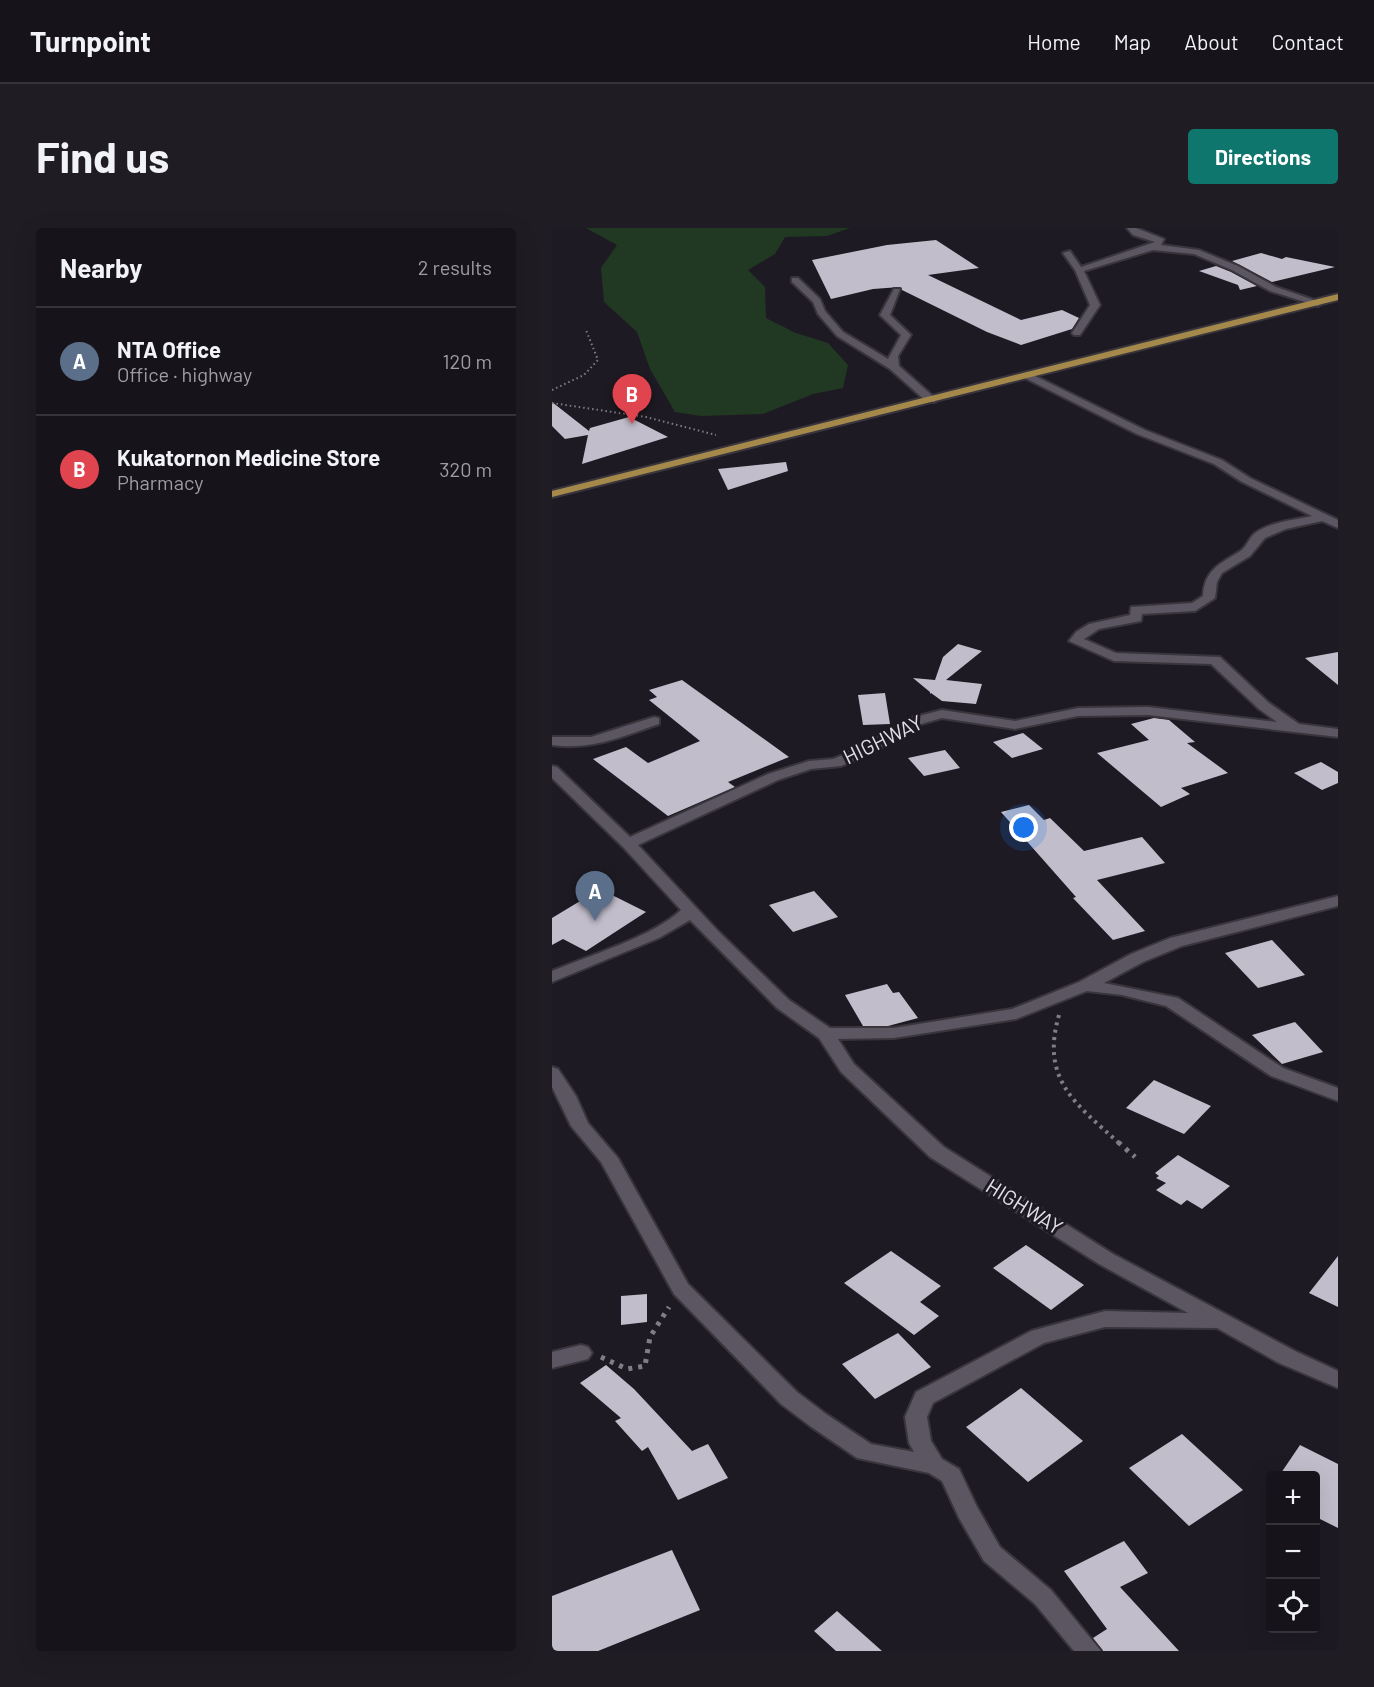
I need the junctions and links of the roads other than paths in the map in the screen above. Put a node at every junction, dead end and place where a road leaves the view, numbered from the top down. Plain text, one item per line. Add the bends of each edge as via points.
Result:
1 (1131, 228) edge
2 (1153, 247) junction
3 (1067, 253) dead end
4 (1079, 270) junction
5 (795, 280) dead end
6 (897, 291) dead end
7 (1338, 297) edge
8 (1318, 303) junction
9 (1077, 333) dead end
10 (894, 367) junction
11 (1027, 375) junction
12 (932, 400) junction
13 (552, 494) edge
14 (1323, 517) junction
15 (1338, 524) edge
16 (654, 721) dead end
17 (1294, 727) junction
18 (1338, 733) edge
19 (552, 741) edge
20 (552, 770) edge
21 (628, 844) junction
22 (1338, 901) edge
23 (691, 909) junction
24 (552, 977) edge
25 (1085, 986) junction
26 (826, 1034) junction
27 (552, 1073) edge
28 (1338, 1095) edge
29 (1222, 1322) junction
30 (552, 1349) edge
31 (552, 1360) edge
32 (1338, 1380) edge
33 (934, 1465) junction
34 (1089, 1651) edge

1 - 2 street via 1161,241
2 - 4 street
2 - 8 street via 1196,252 1273,289
3 - 4 street
4 - 9 street via 1095,305
5 - 10 street via 817,301 831,326
6 - 10 street via 885,315 906,335 893,356
7 - 8 main road
8 - 11 main road
10 - 12 street
11 - 12 main road
11 - 14 street via 1141,432 1218,462
12 - 13 main road
14 - 15 street
14 - 17 street, HIGHWAY via 1259,536 1245,554 1217,568 1209,598 1195,607 1136,610 1136,618 1092,626 1079,634 1076,641 1114,657 1215,660 1264,706
16 - 19 street via 592,741 570,745
17 - 18 street, HIGHWAY
17 - 21 street, HIGHWAY via 1148,711 1078,712 1014,725 942,714 916,721 836,763 809,765 773,777
20 - 21 street, HIGHWAY
21 - 23 street, HIGHWAY
22 - 25 street via 1176,942
23 - 24 street via 678,922 653,935
23 - 26 street, HIGHWAY via 783,1004
25 - 26 street via 1016,1014 894,1033
25 - 28 street via 1172,1002 1277,1072
26 - 29 street, HIGHWAY via 847,1068 937,1152 1106,1259
27 - 33 street via 580,1126 609,1158 681,1289 789,1398 818,1420 865,1452
29 - 32 street, HIGHWAY
29 - 33 street, HIGHWAY via 1105,1319 1038,1337 924,1398 916,1418 920,1443
30 - 31 street via 578,1354
33 - 34 street, HIGHWAY via 951,1475 992,1554 1043,1597

